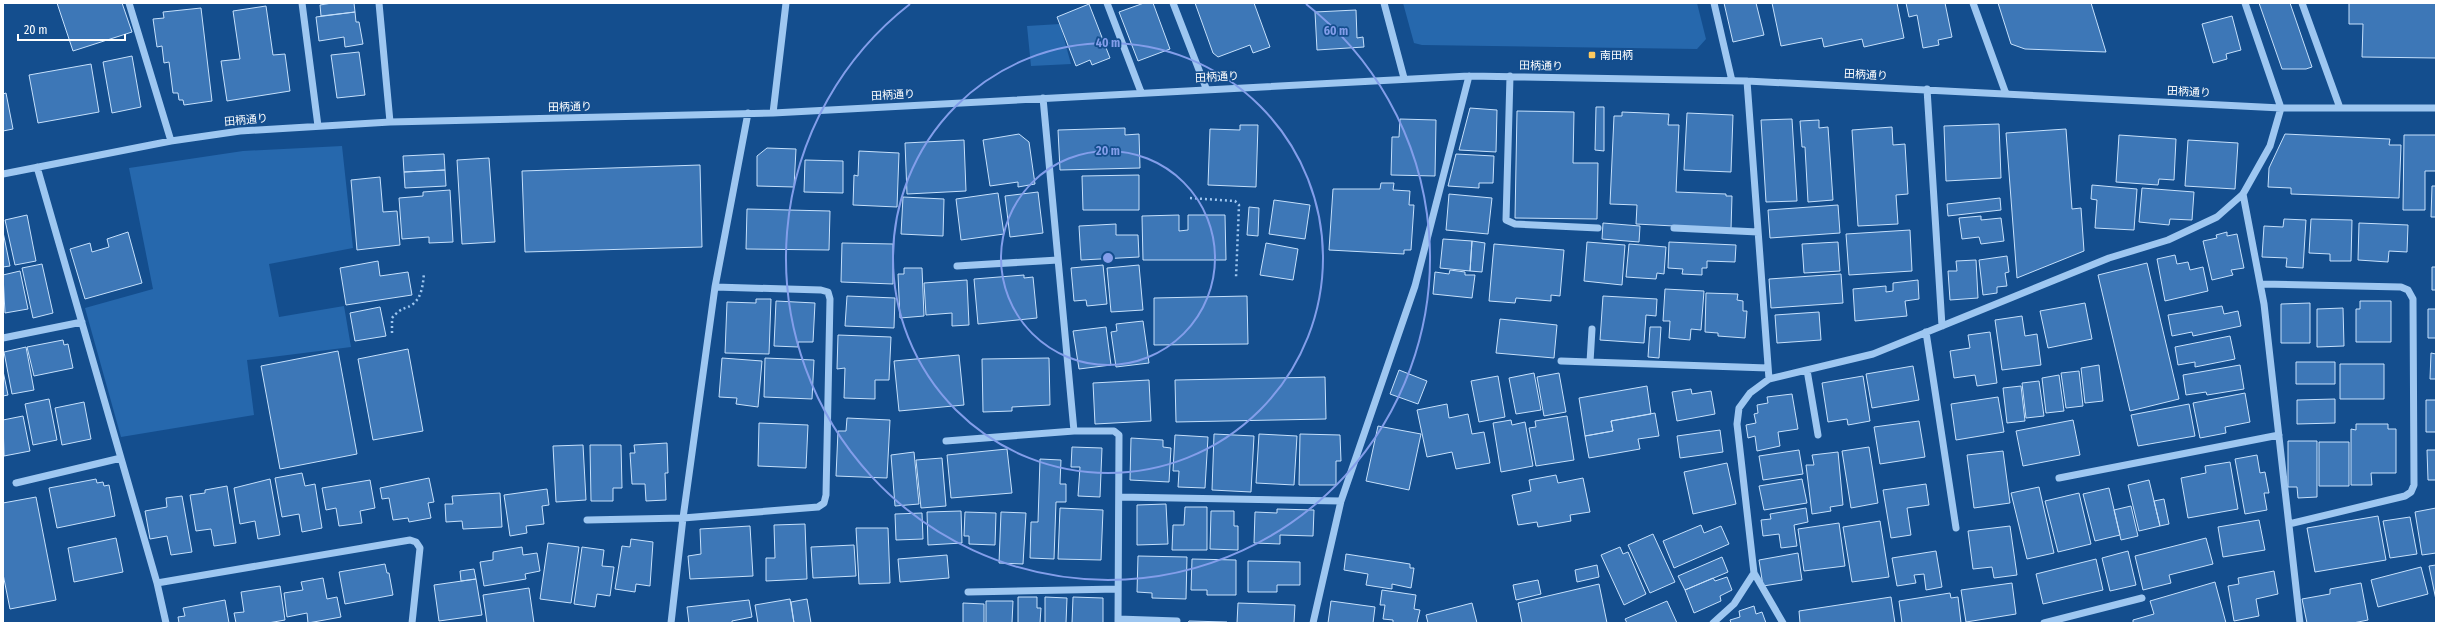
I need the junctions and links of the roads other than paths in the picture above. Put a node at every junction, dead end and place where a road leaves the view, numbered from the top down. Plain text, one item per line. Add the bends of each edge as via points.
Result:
1 (129, 3) edge
2 (302, 3) edge
3 (379, 3) edge
4 (786, 3) edge
5 (1107, 3) edge
6 (1173, 3) edge
7 (1384, 3) edge
8 (1714, 3) edge
9 (1973, 3) edge
10 (2245, 3) edge
11 (2302, 3) edge
12 (1469, 76) junction
13 (1510, 76) junction
14 (1404, 78) junction
15 (1747, 80) junction
16 (1732, 81) junction
17 (1206, 88) junction
18 (1927, 89) junction
19 (1141, 92) junction
20 (2006, 94) junction
21 (1043, 98) junction
22 (2281, 108) junction
23 (2340, 108) junction
24 (2436, 108) edge
25 (748, 113) junction
26 (773, 113) junction
27 (390, 122) junction
28 (318, 126) junction
29 (172, 141) junction
30 (37, 167) junction
31 (3, 174) edge
32 (2243, 194) junction
33 (1598, 228) dead end
34 (1674, 228) dead end
35 (1758, 232) junction
36 (1058, 260) junction
37 (957, 266) dead end
38 (2261, 284) junction
39 (715, 287) junction
40 (82, 322) junction
41 (1942, 326) junction
42 (1592, 329) dead end
43 (1926, 332) junction
44 (3, 338) edge
45 (1561, 361) dead end
46 (1590, 362) junction
47 (1768, 368) junction
48 (1807, 370) junction
49 (1769, 380) junction
50 (1074, 431) junction
51 (1818, 435) dead end
52 (2279, 435) junction
53 (946, 441) dead end
54 (121, 458) junction
55 (2059, 478) dead end
56 (16, 483) dead end
57 (1119, 496) junction
58 (1341, 501) junction
59 (683, 518) junction
60 (587, 520) dead end
61 (2289, 524) junction
62 (1956, 528) dead end
63 (1754, 573) junction
64 (157, 583) junction
65 (1118, 589) junction
66 (968, 592) dead end
67 (2142, 598) dead end
68 (1118, 621) edge
69 (1177, 621) dead end
70 (166, 623) edge
71 (412, 623) edge
72 (671, 623) edge
73 (1313, 623) edge
74 (1713, 623) edge
75 (1783, 623) edge
76 (2044, 623) edge
77 (2300, 623) edge

1 - 29 street
2 - 28 street
3 - 27 street
4 - 26 street
5 - 19 street
6 - 17 street
7 - 14 street
8 - 16 street
9 - 20 street
10 - 22 street
11 - 23 street
12 - 13 street, 田柄通り
12 - 14 street, 田柄通り
12 - 58 street via 1415,286
13 - 16 street, 田柄通り
13 - 33 street via 1506,220 1514,224
14 - 17 street, 田柄通り
15 - 16 street, 田柄通り
15 - 18 street, 田柄通り
15 - 35 street
17 - 19 street, 田柄通り
18 - 20 street, 田柄通り
18 - 41 street
19 - 21 street, 田柄通り
20 - 22 street, 田柄通り
21 - 26 street, 田柄通り
21 - 36 street
22 - 23 street, 田柄通り
22 - 32 street via 2270,146
23 - 24 street, 田柄通り
25 - 26 street, 田柄通り
25 - 27 street, 田柄通り
25 - 39 street
27 - 28 street, 田柄通り
28 - 29 street, 田柄通り via 240,131
29 - 30 street, 田柄通り
30 - 31 street, 田柄通り
30 - 40 street
32 - 38 street
32 - 41 street via 2217,216 2168,240 2109,258
34 - 35 street
35 - 47 street
36 - 37 street
36 - 50 street
38 - 52 street
38 - 61 street via 2401,287 2408,290 2413,299 2414,485 2411,492 2405,496
39 - 59 street
39 - 59 street via 828,292 830,299 826,495 824,503 818,507
40 - 44 street
40 - 54 street
41 - 43 street
42 - 46 street
43 - 48 street via 1873,354
43 - 62 street
45 - 46 street
46 - 47 street
47 - 49 street
48 - 49 street
48 - 51 street
49 - 63 street via 1750,393 1739,408 1737,424
50 - 53 street
50 - 57 street via 1117,432
52 - 55 street
52 - 61 street
54 - 56 street
54 - 64 street
57 - 58 street
57 - 65 street
58 - 73 street
59 - 60 street
59 - 72 street
61 - 77 street
63 - 74 street via 1734,604
63 - 75 street
64 - 70 street
64 - 71 street via 410,540 416,542 420,548
65 - 66 street
65 - 68 street
67 - 76 street
68 - 69 street

